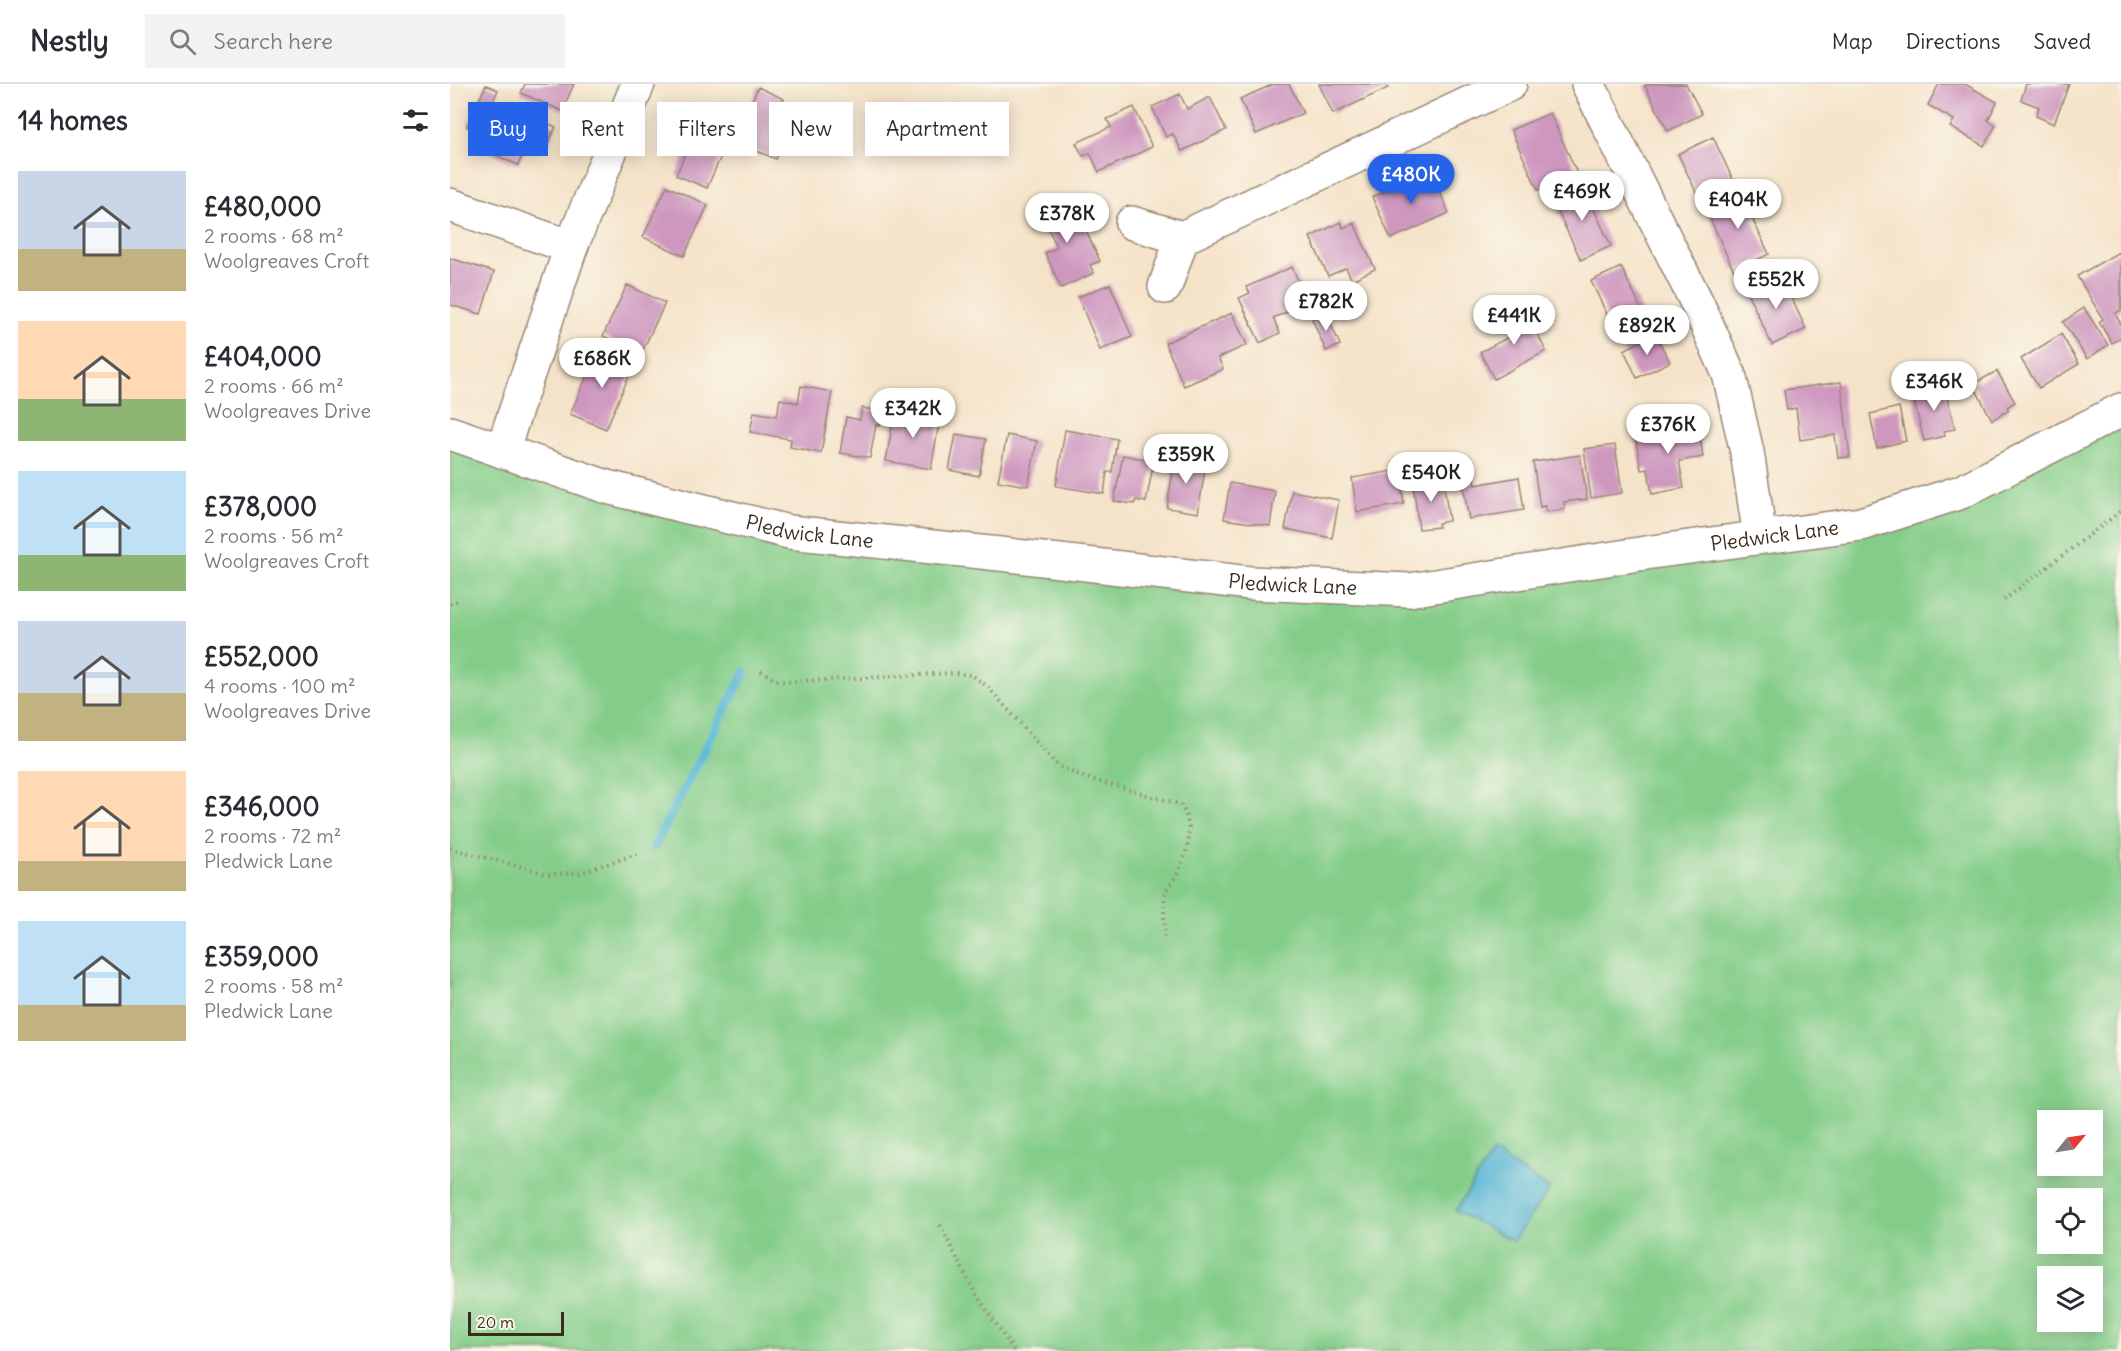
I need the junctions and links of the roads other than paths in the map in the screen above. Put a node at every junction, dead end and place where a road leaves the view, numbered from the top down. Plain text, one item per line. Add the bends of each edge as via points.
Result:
1 (638, 84) edge
2 (1510, 84) edge
3 (1588, 84) edge
4 (450, 205) edge
5 (1132, 223) dead end
6 (1182, 238) junction
7 (571, 247) junction
8 (1165, 287) dead end
9 (2121, 410) edge
10 (450, 433) edge
11 (502, 451) junction
12 (1760, 537) junction

1 - 7 street
2 - 6 street
3 - 12 street via 1729,374 1747,452
4 - 7 street
5 - 6 street
6 - 8 street
7 - 11 street
9 - 12 street, Pledwick Lane via 1961,492 1862,524
10 - 11 street, Pledwick Lane
11 - 12 street, Pledwick Lane via 608,487 789,532 1250,583 1409,590

